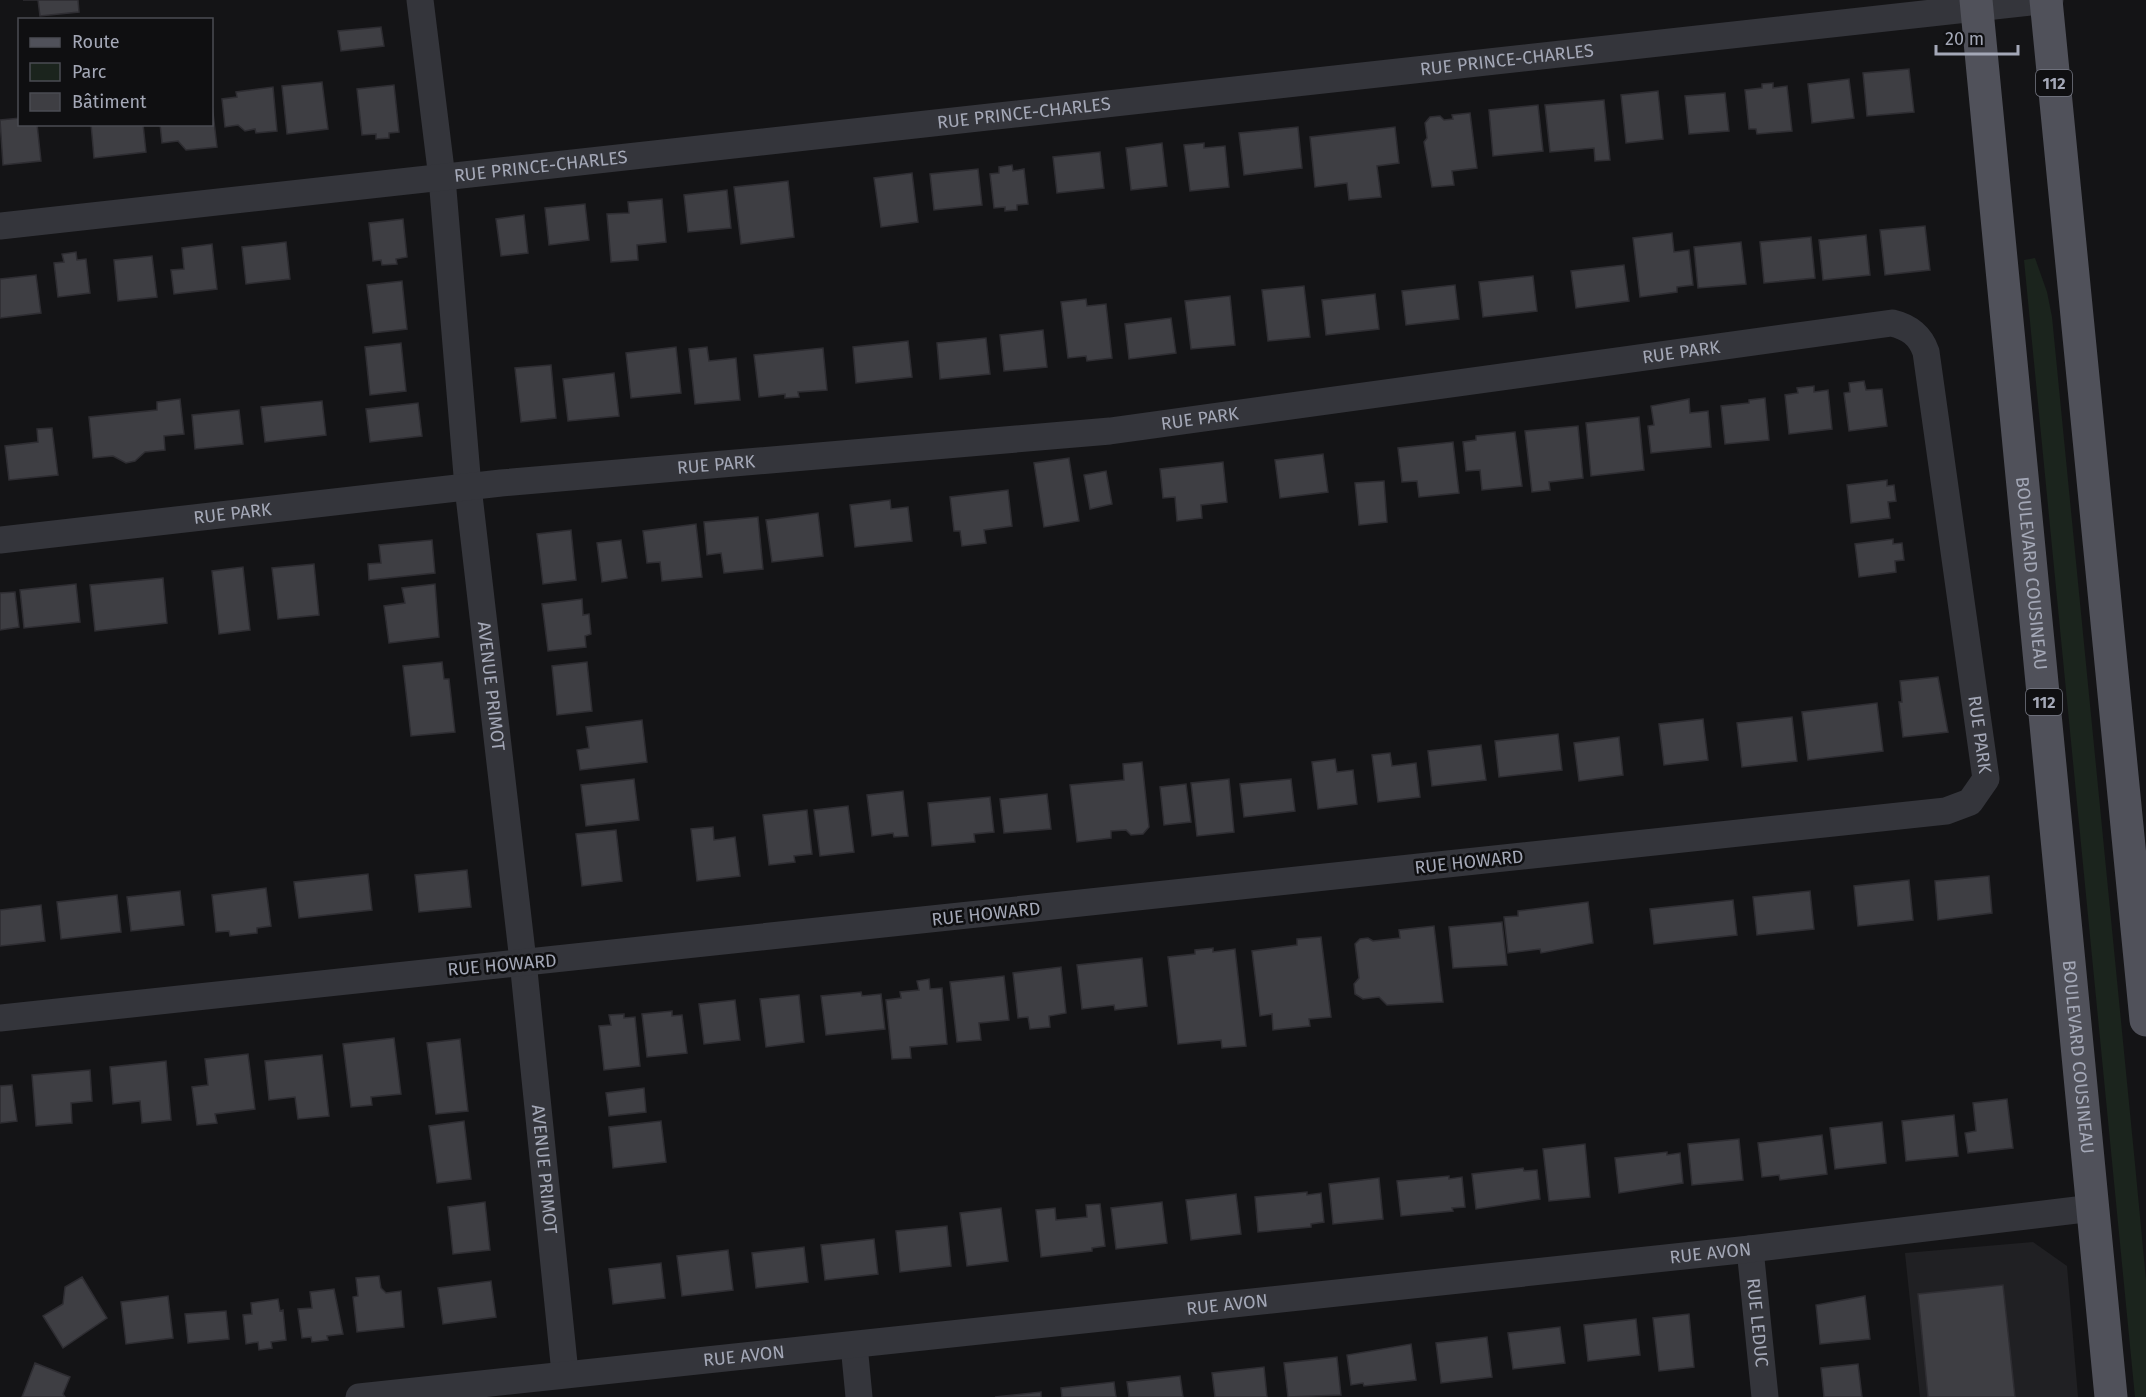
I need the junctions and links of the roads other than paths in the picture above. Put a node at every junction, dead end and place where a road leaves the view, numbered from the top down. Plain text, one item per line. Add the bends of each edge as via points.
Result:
1 (420, 0) edge
2 (2047, 0) edge
3 (1977, 4) edge
4 (1886, 8) edge
5 (441, 178) junction
6 (0, 226) edge
7 (468, 487) junction
8 (0, 540) edge
9 (1970, 802) joint
10 (523, 961) junction
11 (0, 1018) edge
12 (2146, 1020) edge
13 (2093, 1208) junction
14 (1750, 1249) junction
15 (854, 1345) junction
16 (565, 1373) junction
17 (359, 1397) edge
18 (859, 1397) edge
19 (1765, 1397) edge
20 (2111, 1397) edge

1 - 5 street, AVENUE PRIMOT
2 - 3 street, RUE PRINCE-CHARLES
2 - 12 main road, 112
3 - 4 street, RUE PRINCE-CHARLES
3 - 13 main road, BOULEVARD COUSINEAU / 112
4 - 5 street, RUE PRINCE-CHARLES
5 - 6 street, RUE PRINCE-CHARLES
5 - 7 street, AVENUE PRIMOT
7 - 8 street, RUE PARK
7 - 9 street, RUE PARK via 1110,431 1892,323 1911,330 1922,340 1926,352 1986,779
7 - 10 street, AVENUE PRIMOT
9 - 10 street, RUE HOWARD via 1946,811
10 - 11 street, RUE HOWARD
10 - 16 street, AVENUE PRIMOT
13 - 14 street, RUE AVON
13 - 20 main road, BOULEVARD COUSINEAU / 112
14 - 15 street, RUE AVON
14 - 19 street, RUE LEDUC
15 - 16 street, RUE AVON
15 - 18 street
16 - 17 street, RUE AVON

